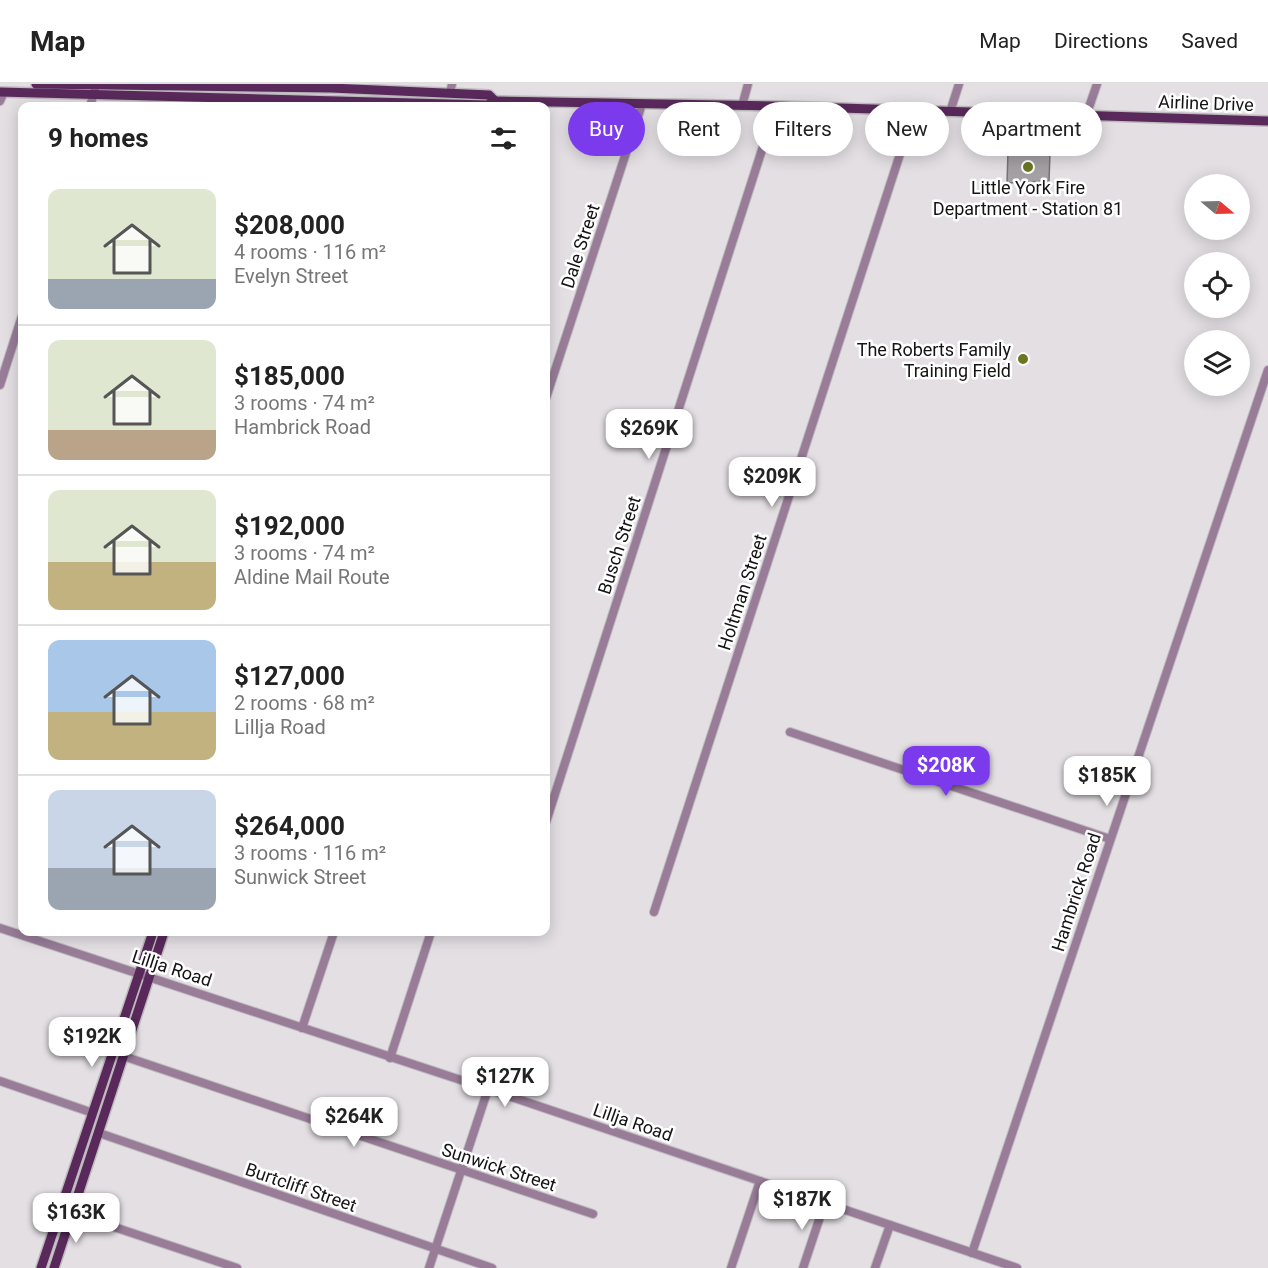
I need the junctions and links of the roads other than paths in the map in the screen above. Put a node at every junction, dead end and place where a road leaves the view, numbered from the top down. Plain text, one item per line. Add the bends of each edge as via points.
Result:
1 (36, 84) edge
2 (748, 84) edge
3 (959, 84) edge
4 (1097, 84) edge
5 (82, 88) edge
6 (451, 88) edge
7 (95, 90) junction
8 (1, 95) edge
9 (331, 99) junction
10 (372, 99) edge
11 (91, 102) edge
12 (217, 102) edge
13 (253, 102) edge
14 (339, 102) edge
15 (430, 102) edge
16 (498, 102) edge
17 (1091, 102) edge
18 (550, 103) edge
19 (568, 103) edge
20 (645, 104) edge
21 (742, 106) junction
22 (753, 106) edge
23 (950, 112) joint
24 (961, 112) edge
25 (1102, 116) edge
26 (1268, 121) edge
27 (625, 156) edge
28 (760, 156) edge
29 (899, 156) edge
30 (18, 329) edge
31 (1268, 370) edge
32 (0, 385) edge
33 (550, 386) edge
34 (790, 732) dead end
35 (550, 810) edge
36 (1110, 839) junction
37 (654, 912) dead end
38 (0, 928) edge
39 (18, 934) edge
40 (25, 936) edge
41 (152, 936) edge
42 (163, 936) edge
43 (333, 936) edge
44 (430, 936) edge
45 (139, 973) junction
46 (150, 977) junction
47 (302, 1028) junction
48 (123, 1056) junction
49 (390, 1058) junction
50 (0, 1081) edge
51 (488, 1089) junction
52 (93, 1113) junction
53 (99, 1133) junction
54 (462, 1171) junction
55 (760, 1180) junction
56 (825, 1202) junction
57 (60, 1209) junction
58 (72, 1212) junction
59 (593, 1214) dead end
60 (890, 1225) junction
61 (436, 1249) junction
62 (972, 1253) junction
63 (41, 1268) edge
64 (54, 1268) edge
65 (237, 1268) edge
66 (429, 1268) edge
67 (492, 1268) edge
68 (731, 1268) edge
69 (803, 1268) edge
70 (875, 1268) edge
71 (1017, 1268) edge

1 - 5 main road, Airline Drive
2 - 21 street
3 - 23 street
4 - 17 street
5 - 7 main road, Airline Drive
5 - 8 main road, Airline Drive
6 - 10 main road, Airline Drive
6 - 16 main road, Airline Drive via 489,95
7 - 10 main road, Airline Drive
7 - 11 street
7 - 12 main road, Airline Drive
9 - 10 main road, Airline Drive
9 - 13 main road, Airline Drive
9 - 14 main road
10 - 15 main road, Airline Drive
18 - 19 main road, Airline Drive
20 - 21 main road, Airline Drive
21 - 22 main road, Airline Drive
23 - 24 main road, Airline Drive
25 - 26 main road, Airline Drive
27 - 33 street, Dale Street
28 - 35 street, Busch Street
29 - 37 street, Holtman Street
30 - 32 street
31 - 36 street, Hambrick Road
34 - 36 street
36 - 62 street, Hambrick Road
38 - 39 street, Lillja Road
40 - 45 street, Lillja Road
41 - 45 main road
42 - 46 main road
43 - 47 street
44 - 49 street
45 - 46 street, Lillja Road
45 - 52 main road
46 - 47 street, Lillja Road
46 - 48 main road
47 - 49 street, Lillja Road
48 - 53 main road
48 - 54 street, Sunwick Street
49 - 51 street, Lillja Road
50 - 52 street
51 - 54 street
51 - 55 street, Lillja Road
52 - 57 main road
53 - 58 main road
53 - 61 street, Burtcliff Street
54 - 59 street, Sunwick Street
54 - 61 street
55 - 56 street, Lillja Road
55 - 68 street
56 - 60 street, Lillja Road
56 - 69 street
57 - 58 street
57 - 63 main road
58 - 64 main road
58 - 65 street
60 - 62 street, Lillja Road
60 - 70 street
61 - 66 street
61 - 67 street, Burtcliff Street
62 - 71 street, Lillja Road

